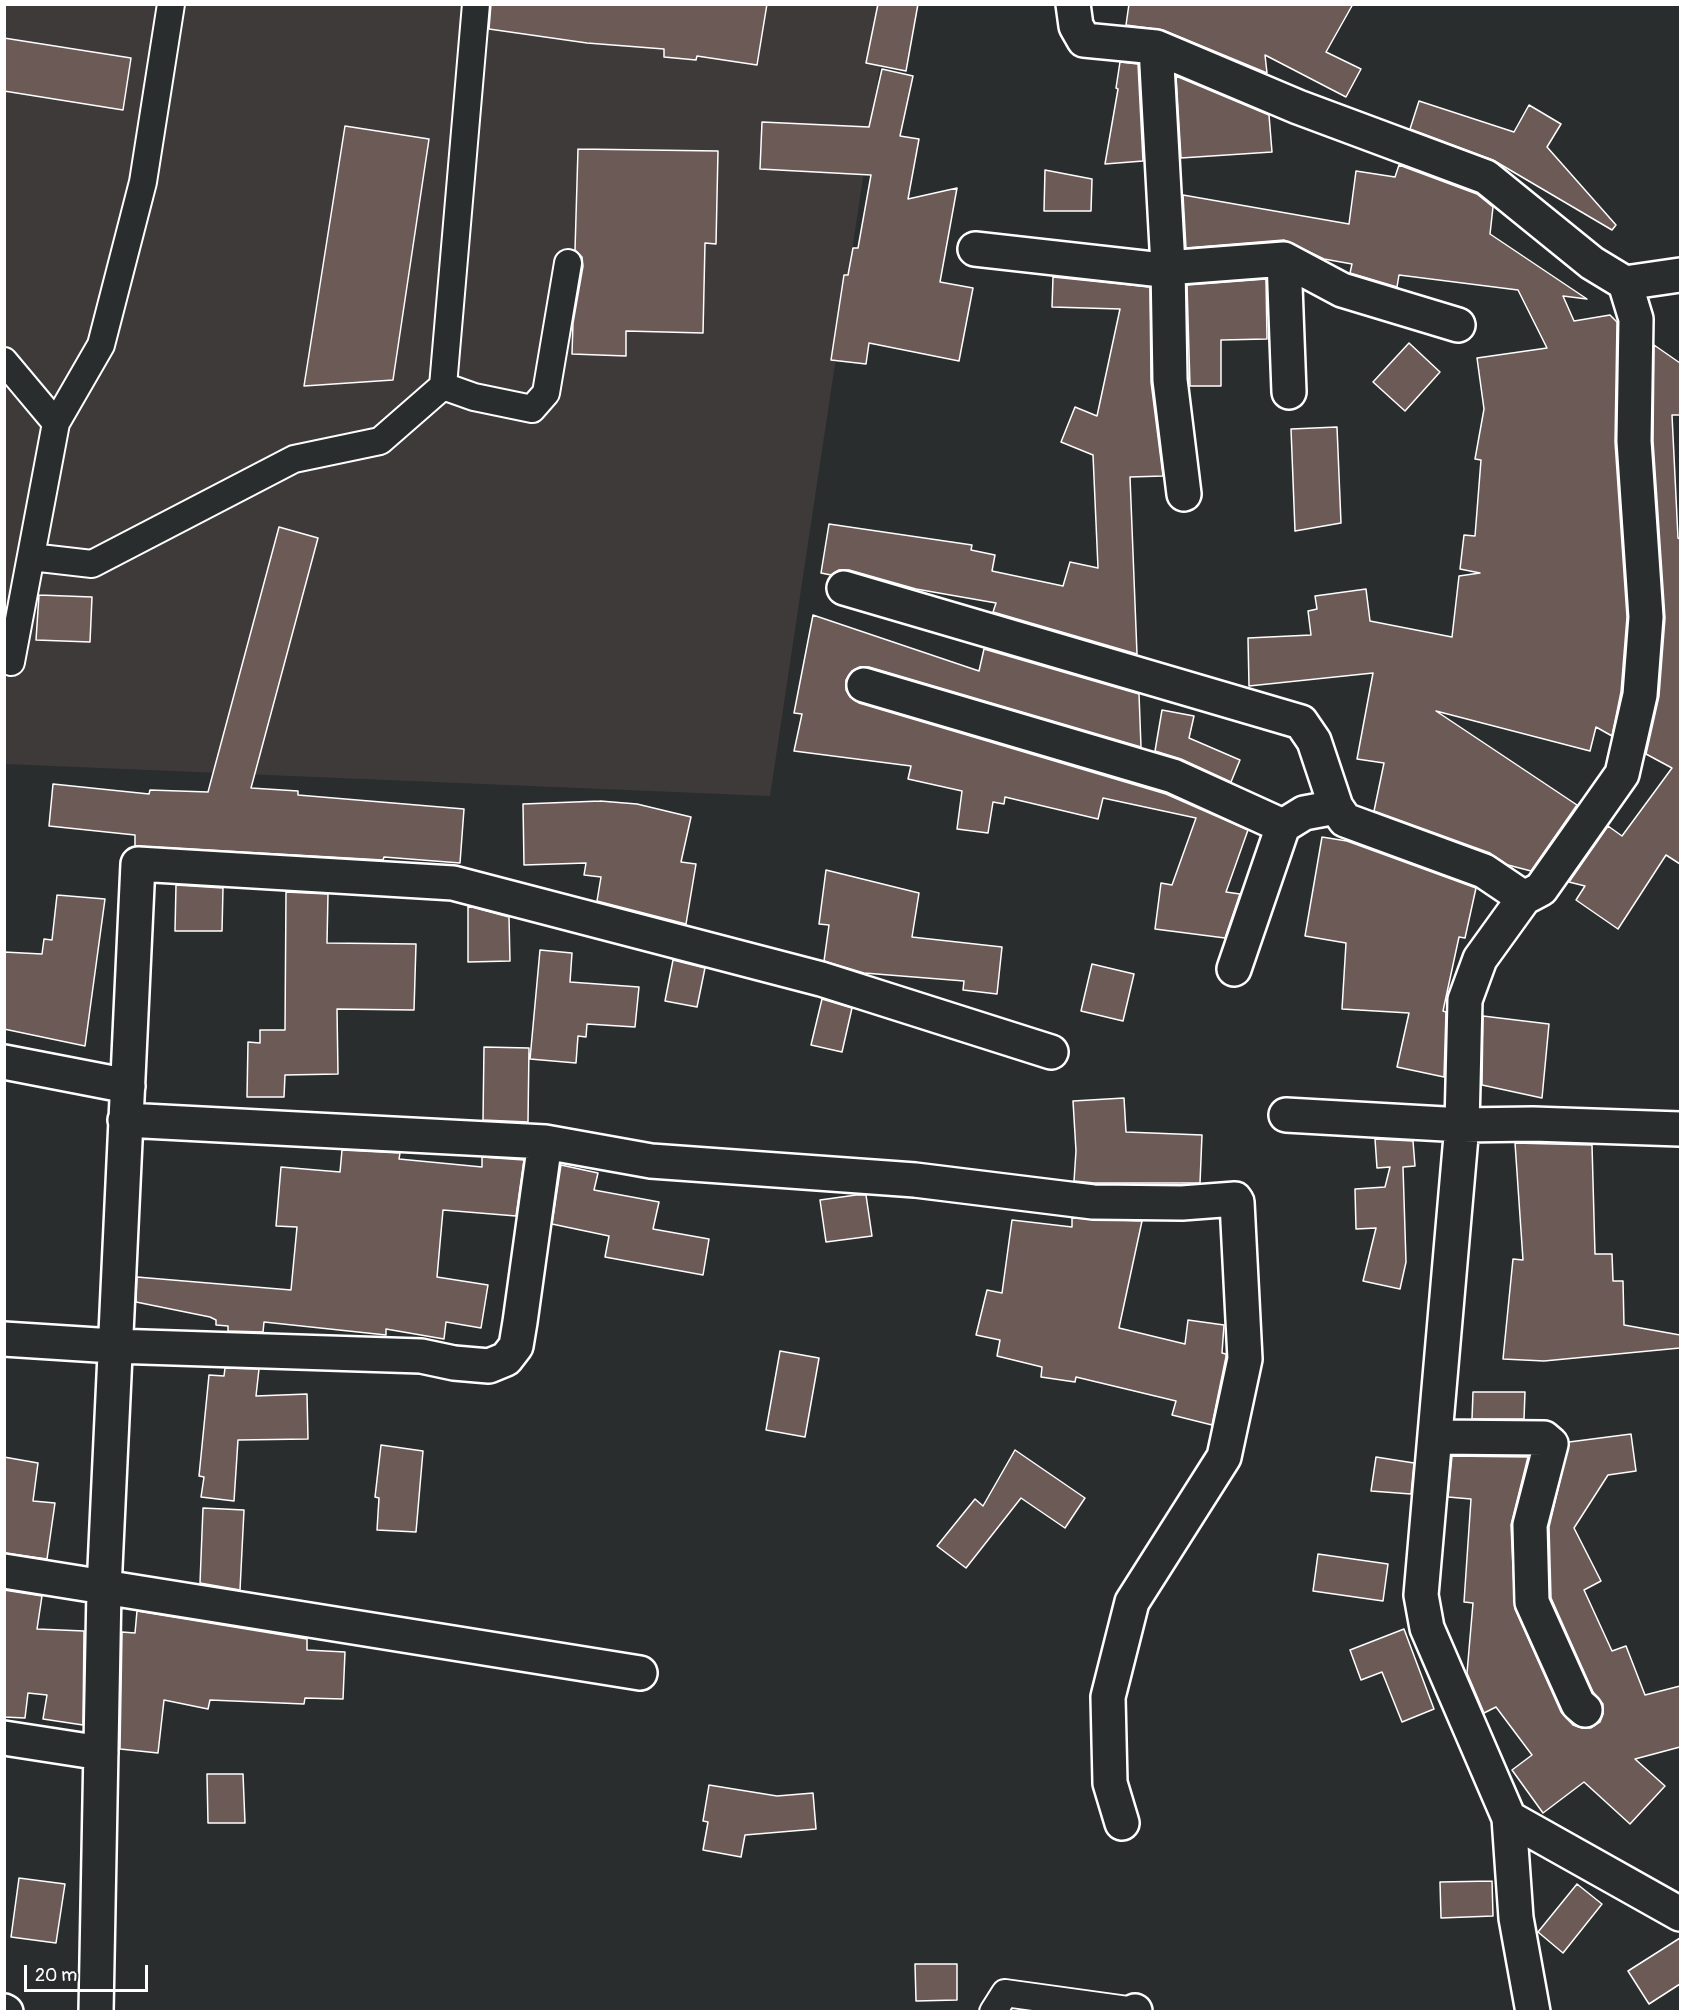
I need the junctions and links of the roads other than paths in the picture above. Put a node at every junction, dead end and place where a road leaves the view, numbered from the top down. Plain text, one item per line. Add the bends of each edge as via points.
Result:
1 (171, 4) edge
2 (476, 4) edge
3 (1073, 4) edge
4 (1156, 46) junction
5 (975, 249) dead end
6 (1284, 260) junction
7 (568, 263) dead end
8 (1168, 266) junction
9 (1680, 275) edge
10 (1625, 283) junction
11 (1458, 326) dead end
12 (4, 361) edge
13 (442, 386) junction
14 (1289, 392) dead end
15 (56, 423) junction
16 (1184, 494) dead end
17 (31, 557) junction
18 (844, 588) dead end
19 (10, 662) dead end
20 (864, 685) dead end
21 (1336, 807) junction
22 (1283, 826) junction
23 (1524, 898) junction
24 (1234, 969) dead end
25 (1051, 1052) dead end
26 (4, 1062) edge
27 (128, 1086) junction
28 (1286, 1115) dead end
29 (125, 1120) junction
30 (1462, 1125) junction
31 (1680, 1129) edge
32 (545, 1142) junction
33 (4, 1338) edge
34 (113, 1346) junction
35 (1436, 1437) junction
36 (4, 1571) edge
37 (104, 1589) junction
38 (640, 1673) dead end
39 (1585, 1710) dead end
40 (4, 1738) edge
41 (101, 1753) junction
42 (1509, 1818) junction
43 (1122, 1823) dead end
44 (1680, 1914) edge
45 (1135, 2011) edge
46 (96, 2012) edge
47 (993, 2012) edge
48 (1533, 2012) edge

1 - 15 lane via 143,182 100,345
2 - 13 lane
3 - 4 street via 1076,26 1084,40
4 - 8 street
4 - 10 street via 1298,106 1486,177 1592,263
5 - 8 street via 1153,269
6 - 8 street
6 - 11 street via 1342,290
6 - 14 street
7 - 13 lane via 546,393 532,409
8 - 16 street via 1170,380
9 - 10 street
10 - 23 street via 1636,319 1634,441 1646,617 1640,695 1622,774 1541,889
12 - 15 lane
13 - 17 lane via 380,441 294,459 92,564
15 - 17 lane
17 - 19 lane
18 - 21 street via 1300,722 1314,741
20 - 22 street via 1173,776
21 - 22 street via 1304,813
21 - 23 street via 1345,820 1484,871
22 - 24 street
23 - 30 street via 1480,959 1465,1000
25 - 27 street via 821,979 453,883 140,864 136,868
26 - 27 street
27 - 29 street
28 - 30 street
29 - 32 street
29 - 34 street
30 - 31 street
30 - 35 street
32 - 34 street via 516,1346 506,1359 489,1366 421,1356
32 - 43 street via 651,1161 915,1180 1093,1202 1182,1203 1232,1198 1237,1202 1245,1359 1224,1457 1132,1602 1108,1697 1110,1783
33 - 34 street
34 - 37 street
35 - 39 street via 1544,1438 1551,1444 1530,1525 1532,1602 1578,1704
35 - 42 street via 1421,1595 1427,1628
36 - 37 street
37 - 38 street
37 - 41 street
40 - 41 street
41 - 46 street
42 - 44 street
42 - 48 street via 1516,1918
45 - 47 lane via 1005,1993

